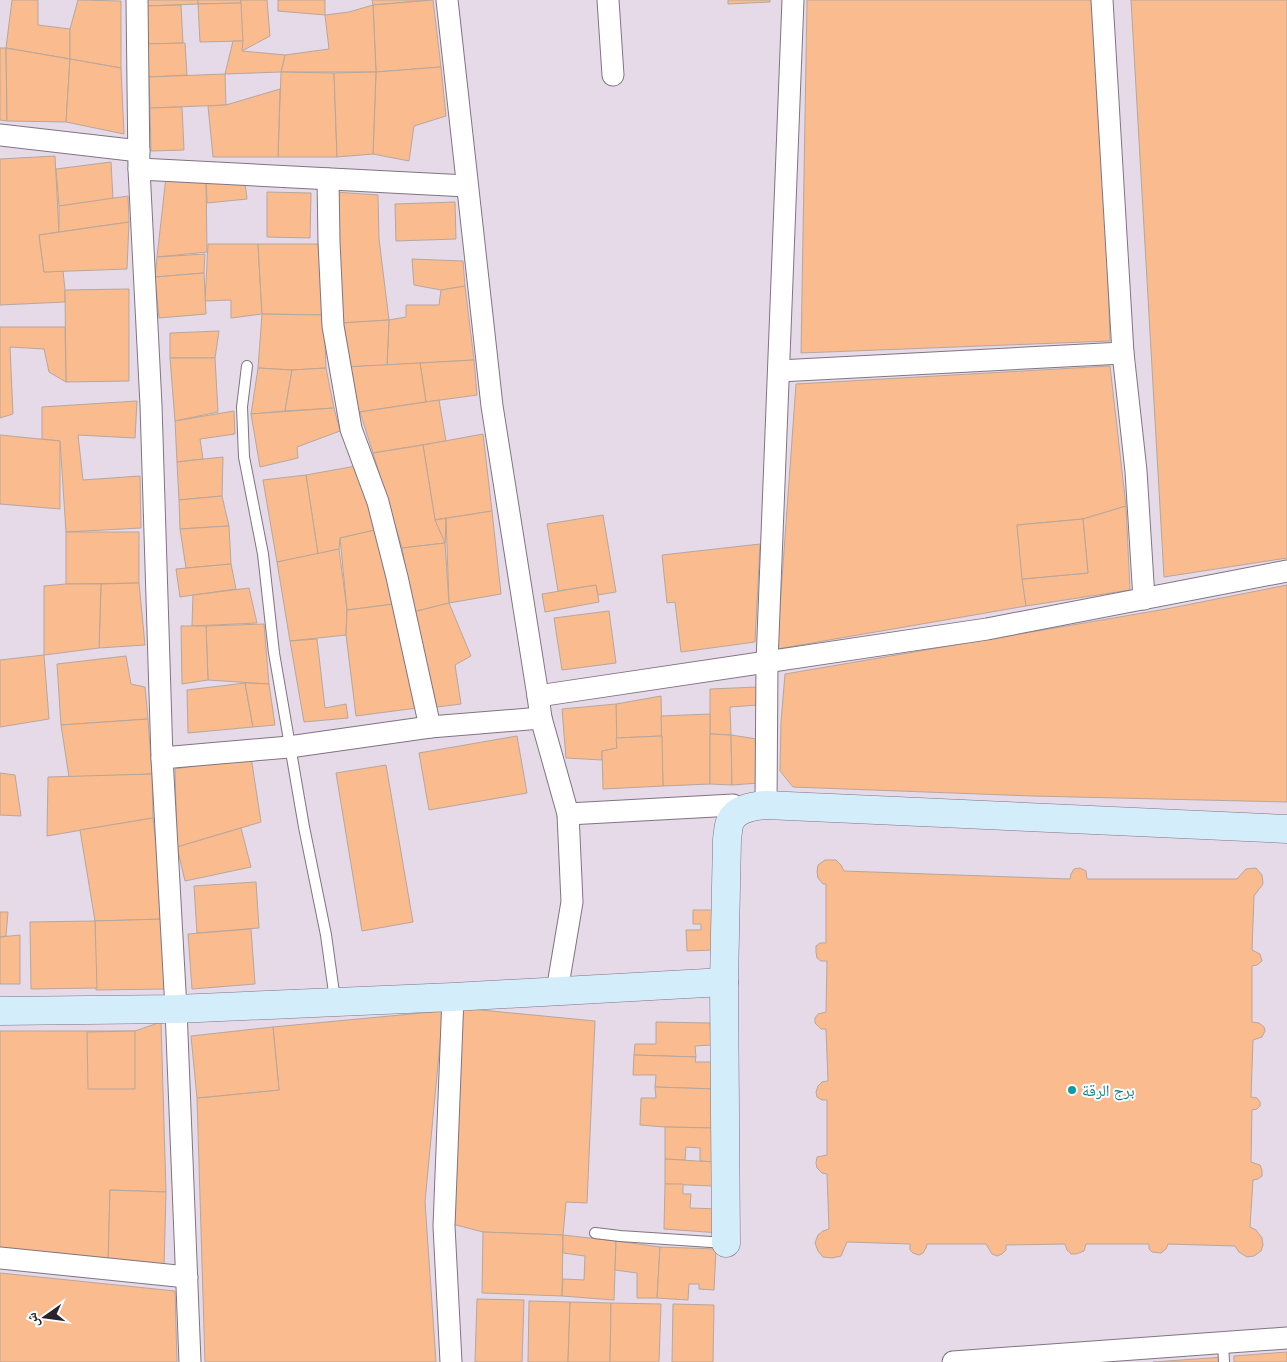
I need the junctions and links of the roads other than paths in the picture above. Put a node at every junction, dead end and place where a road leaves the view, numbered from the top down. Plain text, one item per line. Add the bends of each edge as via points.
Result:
1 (137, 0) edge
2 (446, 0) edge
3 (608, 0) edge
4 (792, 0) edge
5 (1102, 0) edge
6 (613, 75) dead end
7 (0, 135) edge
8 (139, 160) junction
9 (328, 179) junction
10 (467, 186) junction
11 (1123, 353) junction
12 (247, 366) dead end
13 (779, 371) junction
14 (1287, 571) edge
15 (1144, 599) junction
16 (767, 662) junction
17 (538, 696) junction
18 (541, 718) junction
19 (430, 727) junction
20 (290, 747) junction
21 (162, 758) junction
22 (766, 805) junction
23 (739, 811) junction
24 (568, 814) junction
25 (1287, 829) edge
26 (724, 982) junction
27 (557, 990) junction
28 (453, 996) junction
29 (335, 1001) junction
30 (176, 1009) junction
31 (0, 1011) edge
32 (595, 1233) dead end
33 (726, 1243) joint
34 (0, 1258) edge
35 (187, 1277) junction
36 (1287, 1338) edge
37 (1224, 1352) edge
38 (1062, 1358) edge
39 (190, 1362) edge
40 (450, 1362) edge
41 (953, 1362) edge
42 (960, 1362) edge

1 - 8 street
2 - 10 street
3 - 6 street
4 - 13 street
5 - 11 street
7 - 8 street
8 - 9 street
8 - 21 street via 151,405
9 - 10 street
9 - 19 street via 333,326 350,429 378,502 398,577
10 - 17 street via 492,406
11 - 13 street
11 - 15 street via 1136,471
12 - 20 lane via 242,407 244,457 263,554 274,653
13 - 16 street
14 - 15 street
15 - 16 street via 987,629
16 - 17 street
16 - 22 street
17 - 18 street
18 - 19 street
18 - 24 street
19 - 20 street
20 - 21 street
20 - 29 lane via 326,935
21 - 30 street
22 - 23 street
22 - 25 street
23 - 24 street via 733,805
23 - 26 street via 730,822 726,839
24 - 27 street via 572,902
26 - 27 street
26 - 33 street
27 - 28 street
28 - 29 street
28 - 40 street via 444,1226
29 - 30 street
30 - 31 street
30 - 35 street
32 - 33 lane
34 - 35 street
35 - 39 street
36 - 37 street
37 - 38 street
38 - 42 street
41 - 42 street

